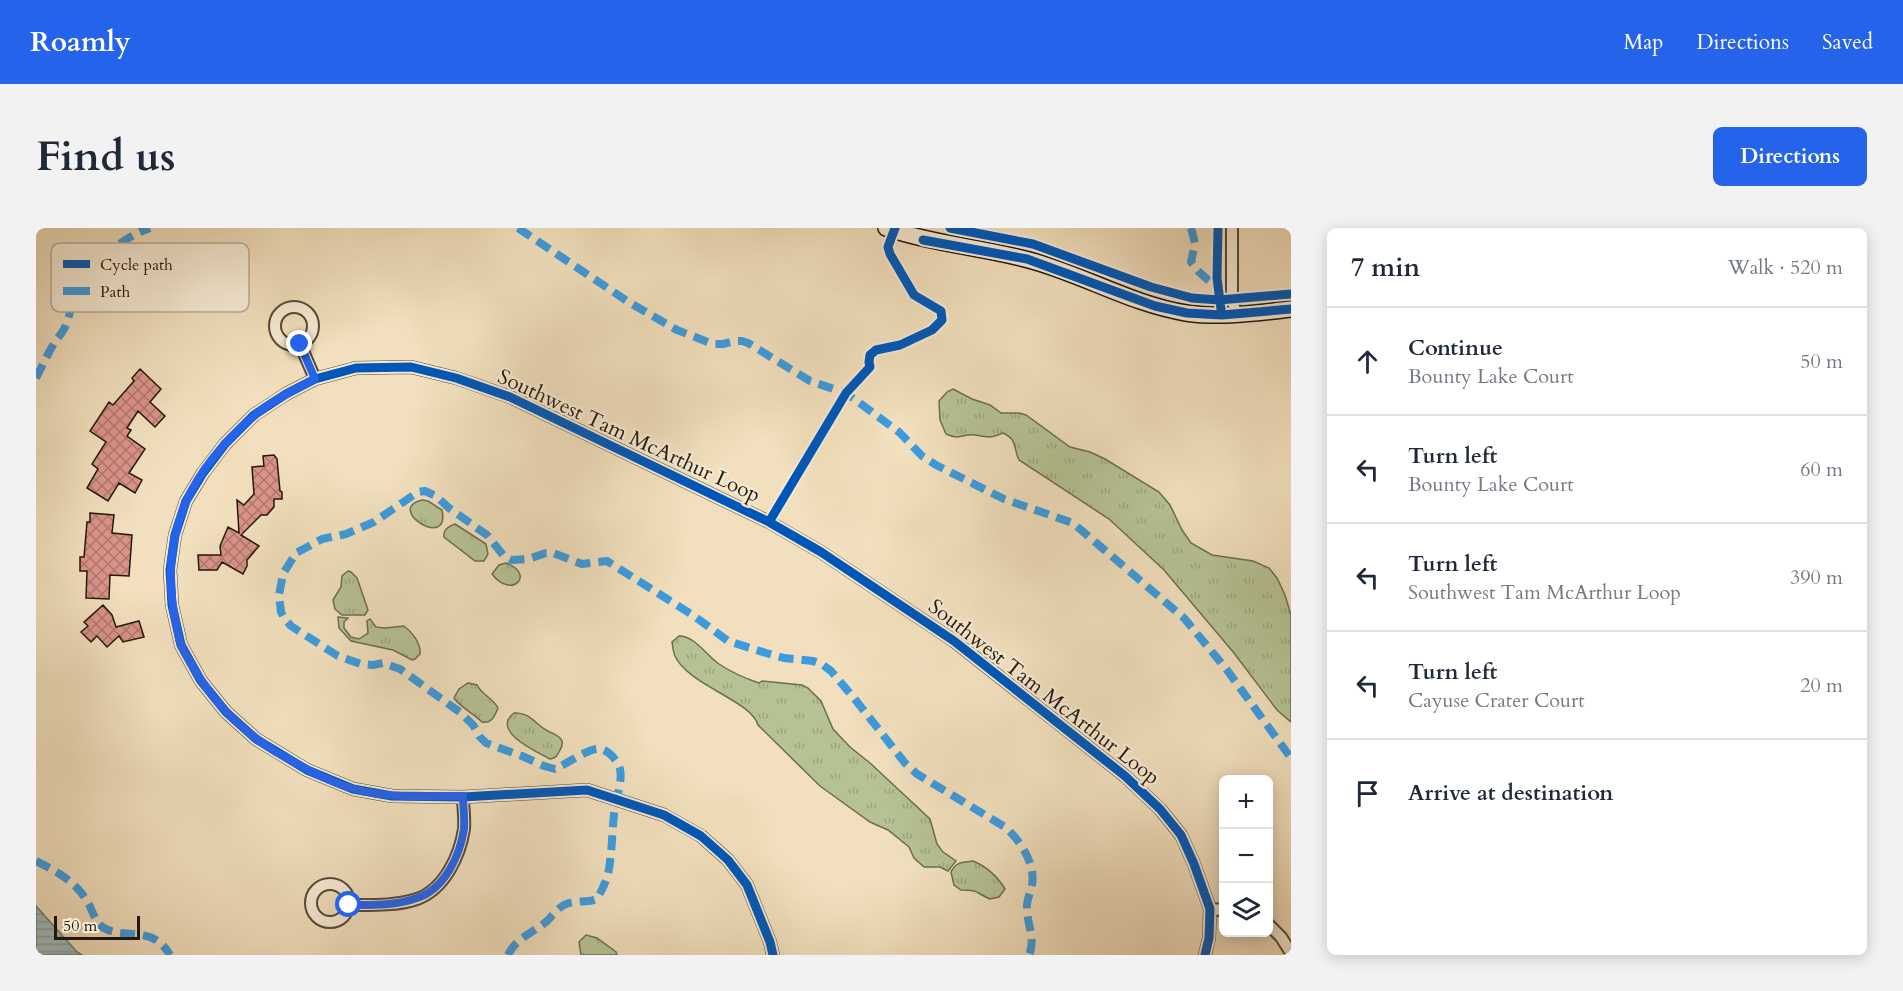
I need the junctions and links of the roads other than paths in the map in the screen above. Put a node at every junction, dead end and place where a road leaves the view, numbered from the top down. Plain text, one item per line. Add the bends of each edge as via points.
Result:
1 (886, 228) edge
2 (1232, 228) edge
3 (1291, 309) edge
4 (1236, 314) junction
5 (300, 344) dead end
6 (315, 379) junction
7 (463, 796) junction
8 (349, 905) dead end
9 (1210, 909) junction
10 (1219, 910) edge
11 (1273, 928) edge
12 (1290, 954) edge
13 (773, 955) edge
14 (1205, 955) edge

1 - 4 street via 923,240 1027,259 1155,306 1187,313
2 - 4 street via 1232,298
3 - 4 street
5 - 6 street
6 - 7 street, Southwest Tam McArthur Loop via 254,415 225,444 186,501 175,534 170,570 172,605 181,645 201,681 226,712 256,739 307,770 353,789 392,796
6 - 9 street, Southwest Tam McArthur Loop via 356,368 411,367 456,378 510,397 769,522 820,552 954,641 1125,776 1160,809 1181,836
7 - 8 street via 464,827 459,852 435,888 419,898 393,904
7 - 13 street, Southwest Tam McArthur Loop via 587,790 664,814 701,836 728,860 747,885
9 - 10 street
9 - 14 street, Southwest Tam McArthur Loop
11 - 12 street

